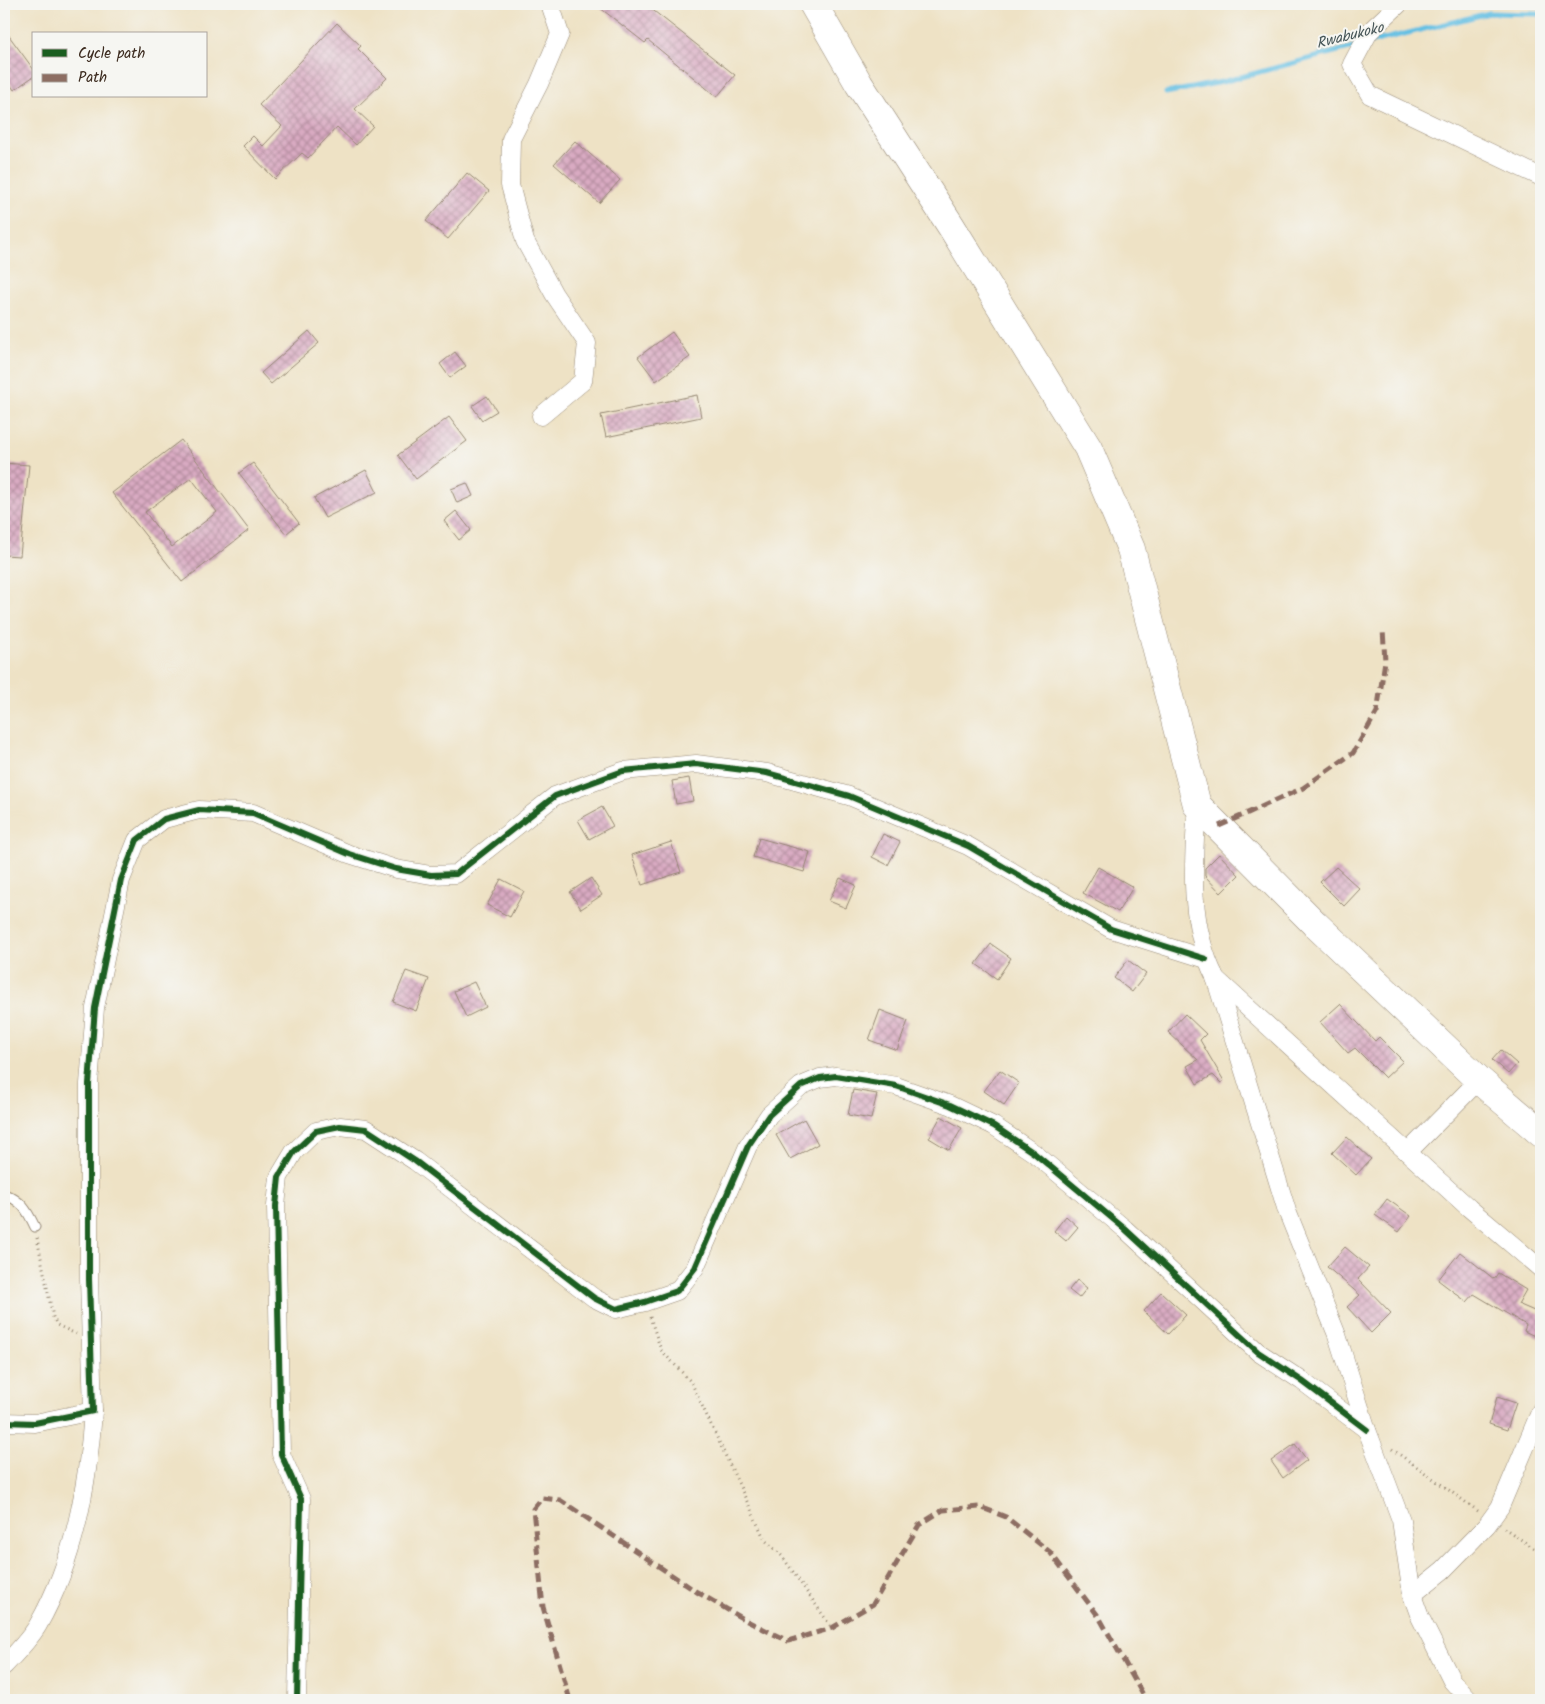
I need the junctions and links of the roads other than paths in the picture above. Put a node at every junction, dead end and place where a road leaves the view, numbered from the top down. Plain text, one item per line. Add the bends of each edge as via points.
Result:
1 (550, 4) edge
2 (814, 4) edge
3 (1399, 4) edge
4 (1541, 177) edge
5 (541, 416) dead end
6 (1197, 805) junction
7 (1206, 959) junction
8 (1215, 978) junction
9 (1479, 1080) junction
10 (1541, 1133) edge
11 (1408, 1152) junction
12 (4, 1194) edge
13 (35, 1227) road end
14 (1541, 1269) edge
15 (93, 1410) junction
16 (1541, 1410) edge
17 (4, 1422) edge
18 (1367, 1430) junction
19 (1412, 1595) junction
20 (4, 1666) edge
21 (297, 1700) edge
22 (1469, 1700) edge

1 - 5 street via 560,34 511,139 510,186 525,241 554,294 587,343 583,381
2 - 6 main road via 859,84 1088,448 1131,549
3 - 4 street via 1369,32 1352,64 1370,95
6 - 7 street via 1192,874 1196,918
6 - 9 main road via 1314,923
7 - 8 street
7 - 15 street via 1111,929 959,842 849,796 767,773 696,764 623,771 555,796 456,874 431,875 349,854 253,813 199,810 164,819 137,840 121,880 95,1008 89,1084
8 - 11 street
8 - 18 street via 1287,1211 1337,1334
9 - 10 main road
9 - 11 street
11 - 14 street
12 - 13 lane via 15,1198 26,1208
15 - 17 street via 34,1423
15 - 20 street via 90,1459 71,1549 38,1626
16 - 19 street via 1500,1507 1443,1570
18 - 19 street via 1401,1520
18 - 21 street via 1258,1352 1125,1229 1034,1153 994,1126 950,1105 896,1086 836,1076 801,1086 769,1115 748,1146 695,1268 677,1291 616,1309 594,1298 415,1161 366,1129 340,1126 316,1131 294,1152 280,1177 276,1206 281,1454 301,1499
19 - 22 street via 1452,1681

